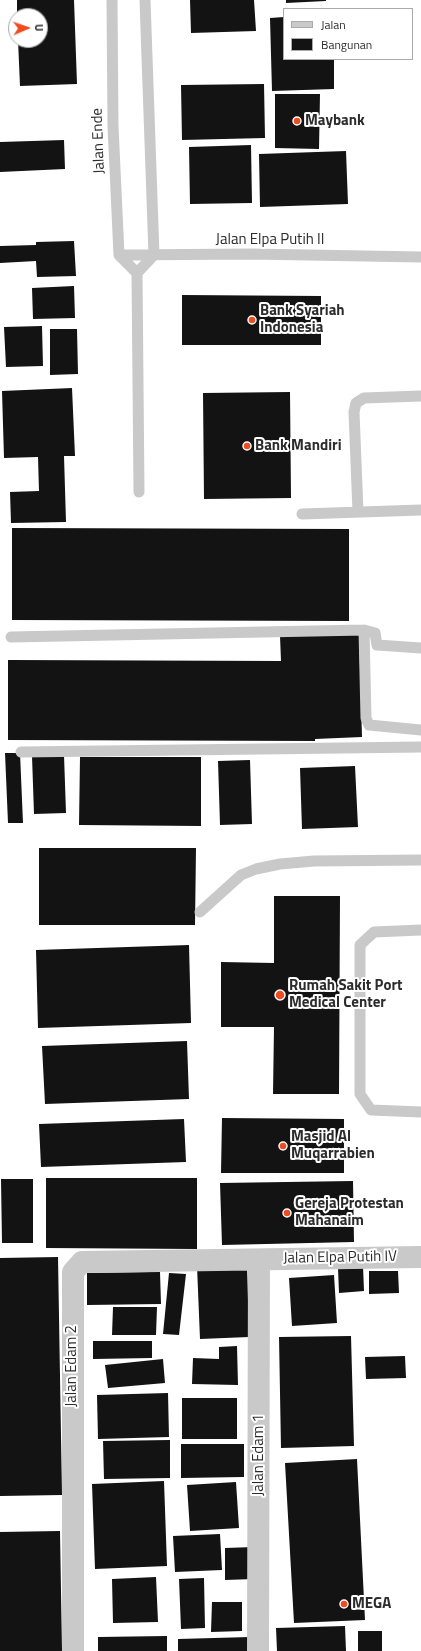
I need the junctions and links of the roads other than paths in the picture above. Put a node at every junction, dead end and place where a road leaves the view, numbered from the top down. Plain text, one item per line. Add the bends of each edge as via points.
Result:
1 (112, 0) edge
2 (146, 0) edge
3 (120, 255) junction
4 (154, 255) junction
5 (421, 257) edge
6 (137, 273) junction
7 (421, 396) edge
8 (139, 492) dead end
9 (421, 510) edge
10 (358, 512) junction
11 (302, 514) dead end
12 (364, 630) junction
13 (11, 637) dead end
14 (421, 648) edge
15 (421, 730) edge
16 (421, 747) edge
17 (21, 752) dead end
18 (421, 860) edge
19 (200, 912) dead end
20 (421, 930) edge
21 (421, 1112) edge
22 (421, 1257) edge
23 (259, 1260) junction
24 (73, 1651) edge
25 (258, 1651) edge

1 - 3 lane, Jalan Ende via 113,126
2 - 4 lane
3 - 4 lane, Jalan Elpa Putih II
3 - 6 lane
4 - 5 lane, Jalan Elpa Putih II
4 - 6 lane
6 - 8 lane
7 - 10 lane via 364,398 356,403 354,412
9 - 10 lane
10 - 11 lane
12 - 13 lane
12 - 14 lane via 375,633 377,645
12 - 15 lane via 366,718 369,725
16 - 17 lane
18 - 19 lane via 314,862 280,864 256,869 241,875
20 - 21 lane via 374,932 360,945 360,1094 371,1110
22 - 23 street, Jalan Elpa Putih IV
23 - 24 street, Jalan Edam 2 via 82,1262 73,1272
23 - 25 street, Jalan Edam 1

